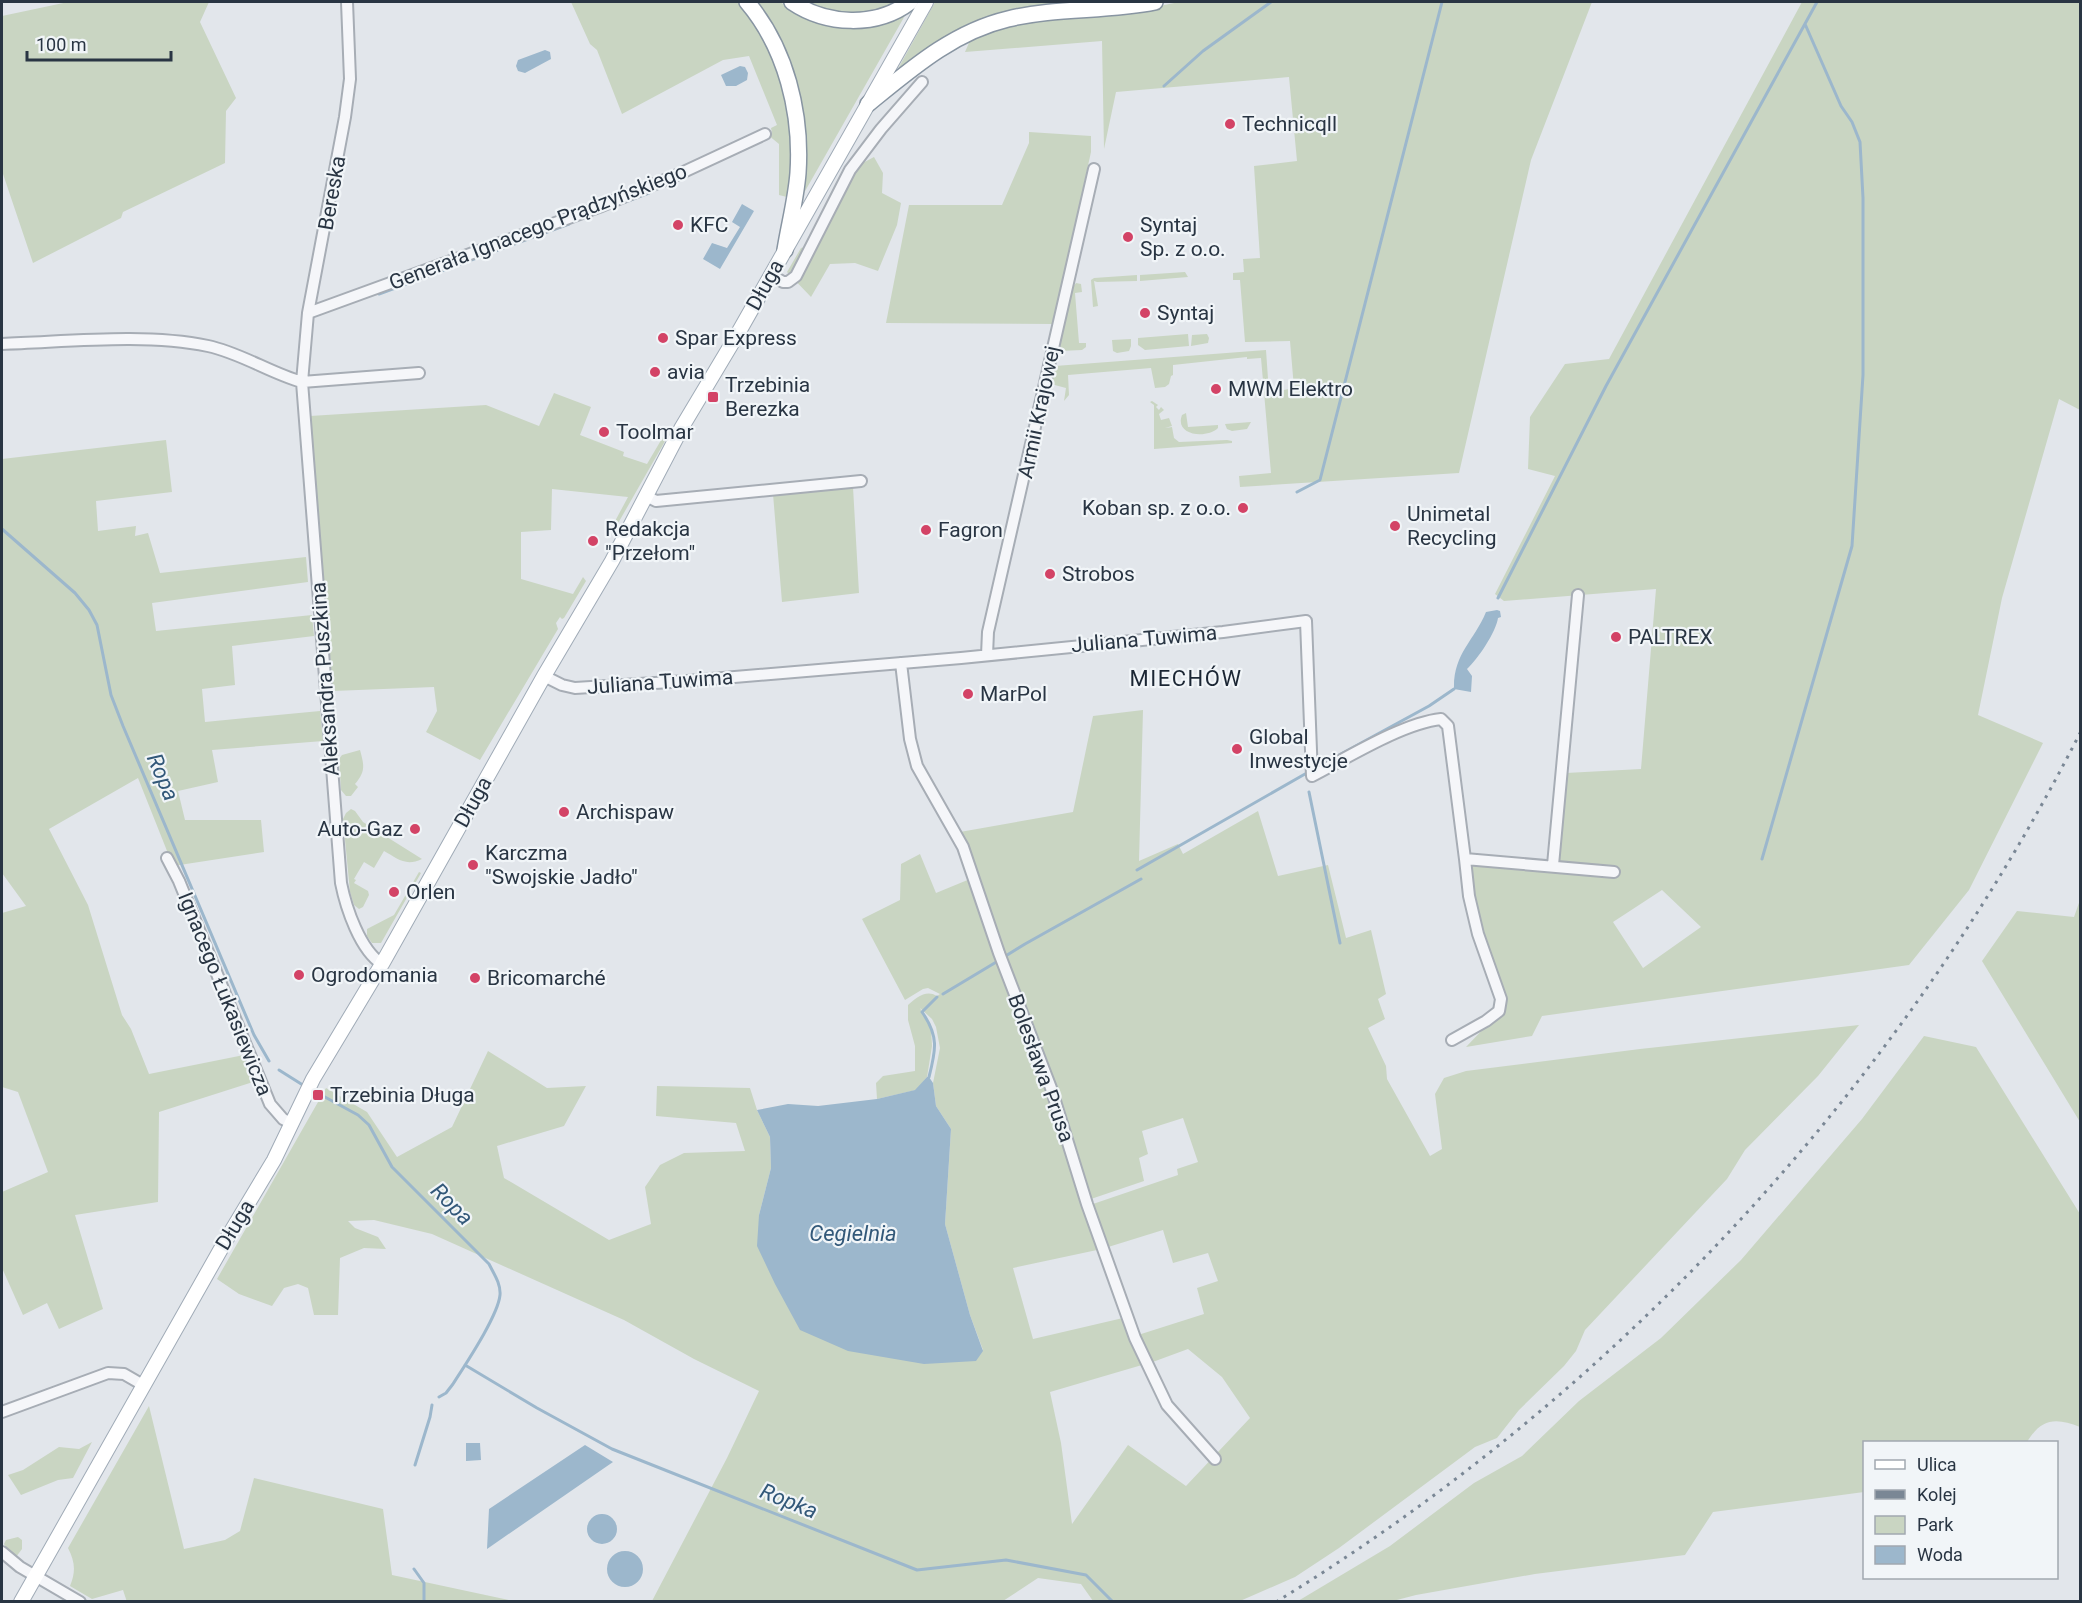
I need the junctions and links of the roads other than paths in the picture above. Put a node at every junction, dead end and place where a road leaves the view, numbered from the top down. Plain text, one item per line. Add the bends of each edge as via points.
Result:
1 (348, 2) edge
2 (747, 2) edge
3 (792, 2) edge
4 (910, 2) edge
5 (926, 2) edge
6 (1155, 2) edge
7 (922, 82) dead end
8 (868, 104) junction
9 (765, 134) dead end
10 (1094, 169) dead end
11 (785, 250) junction
12 (771, 275) junction
13 (308, 313) junction
14 (2, 344) edge
15 (419, 373) dead end
16 (302, 382) junction
17 (861, 481) dead end
18 (646, 496) junction
19 (1578, 595) dead end
20 (987, 655) junction
21 (901, 663) junction
22 (544, 676) junction
23 (167, 858) dead end
24 (1465, 859) junction
25 (1553, 865) junction
26 (1614, 872) dead end
27 (381, 964) junction
28 (1452, 1040) dead end
29 (291, 1124) junction
30 (143, 1385) junction
31 (2, 1412) edge
32 (1215, 1459) dead end
33 (2, 1552) edge
34 (36, 1575) junction
35 (21, 1602) edge
36 (80, 1602) edge

1 - 13 street, Bereska via 350,79
2 - 11 highway via 778,54 794,101 798,176
3 - 4 highway via 822,17 856,21 889,13
5 - 8 main road, Długa
6 - 8 highway via 1042,13 982,27 936,51
7 - 12 street via 850,170 796,276 783,282
8 - 11 main road, Długa
9 - 13 street, Generała Ignacego Prądzyńskiego via 599,207
10 - 20 street, Armii Krajowej via 988,632
11 - 12 main road, Długa
12 - 18 main road, Długa
13 - 16 street, Bereska
14 - 16 street via 125,340 186,343 221,350
15 - 16 street
16 - 27 street, Aleksandra Puszkina via 341,883 353,922 370,955
17 - 18 street via 656,501
18 - 22 main road, Długa
19 - 25 street
20 - 21 street, Juliana Tuwima
20 - 24 street, Juliana Tuwima via 1306,621 1312,776 1381,740 1428,720 1441,719 1448,726
21 - 22 street, Juliana Tuwima via 588,688 567,687
21 - 32 street, Bolesława Prusa via 917,766 963,847 1051,1088 1135,1338 1167,1405
22 - 27 main road, Długa
23 - 29 street, Ignacego Łukasiewicza via 270,1104
24 - 25 street
24 - 28 street, Juliana Tuwima via 1478,934 1501,999 1499,1011
25 - 26 street
27 - 29 main road, Długa
29 - 30 main road, Długa
30 - 31 street via 124,1374 108,1373
30 - 34 main road, Długa
33 - 34 street via 11,1562
34 - 35 main road, Długa
34 - 36 street

